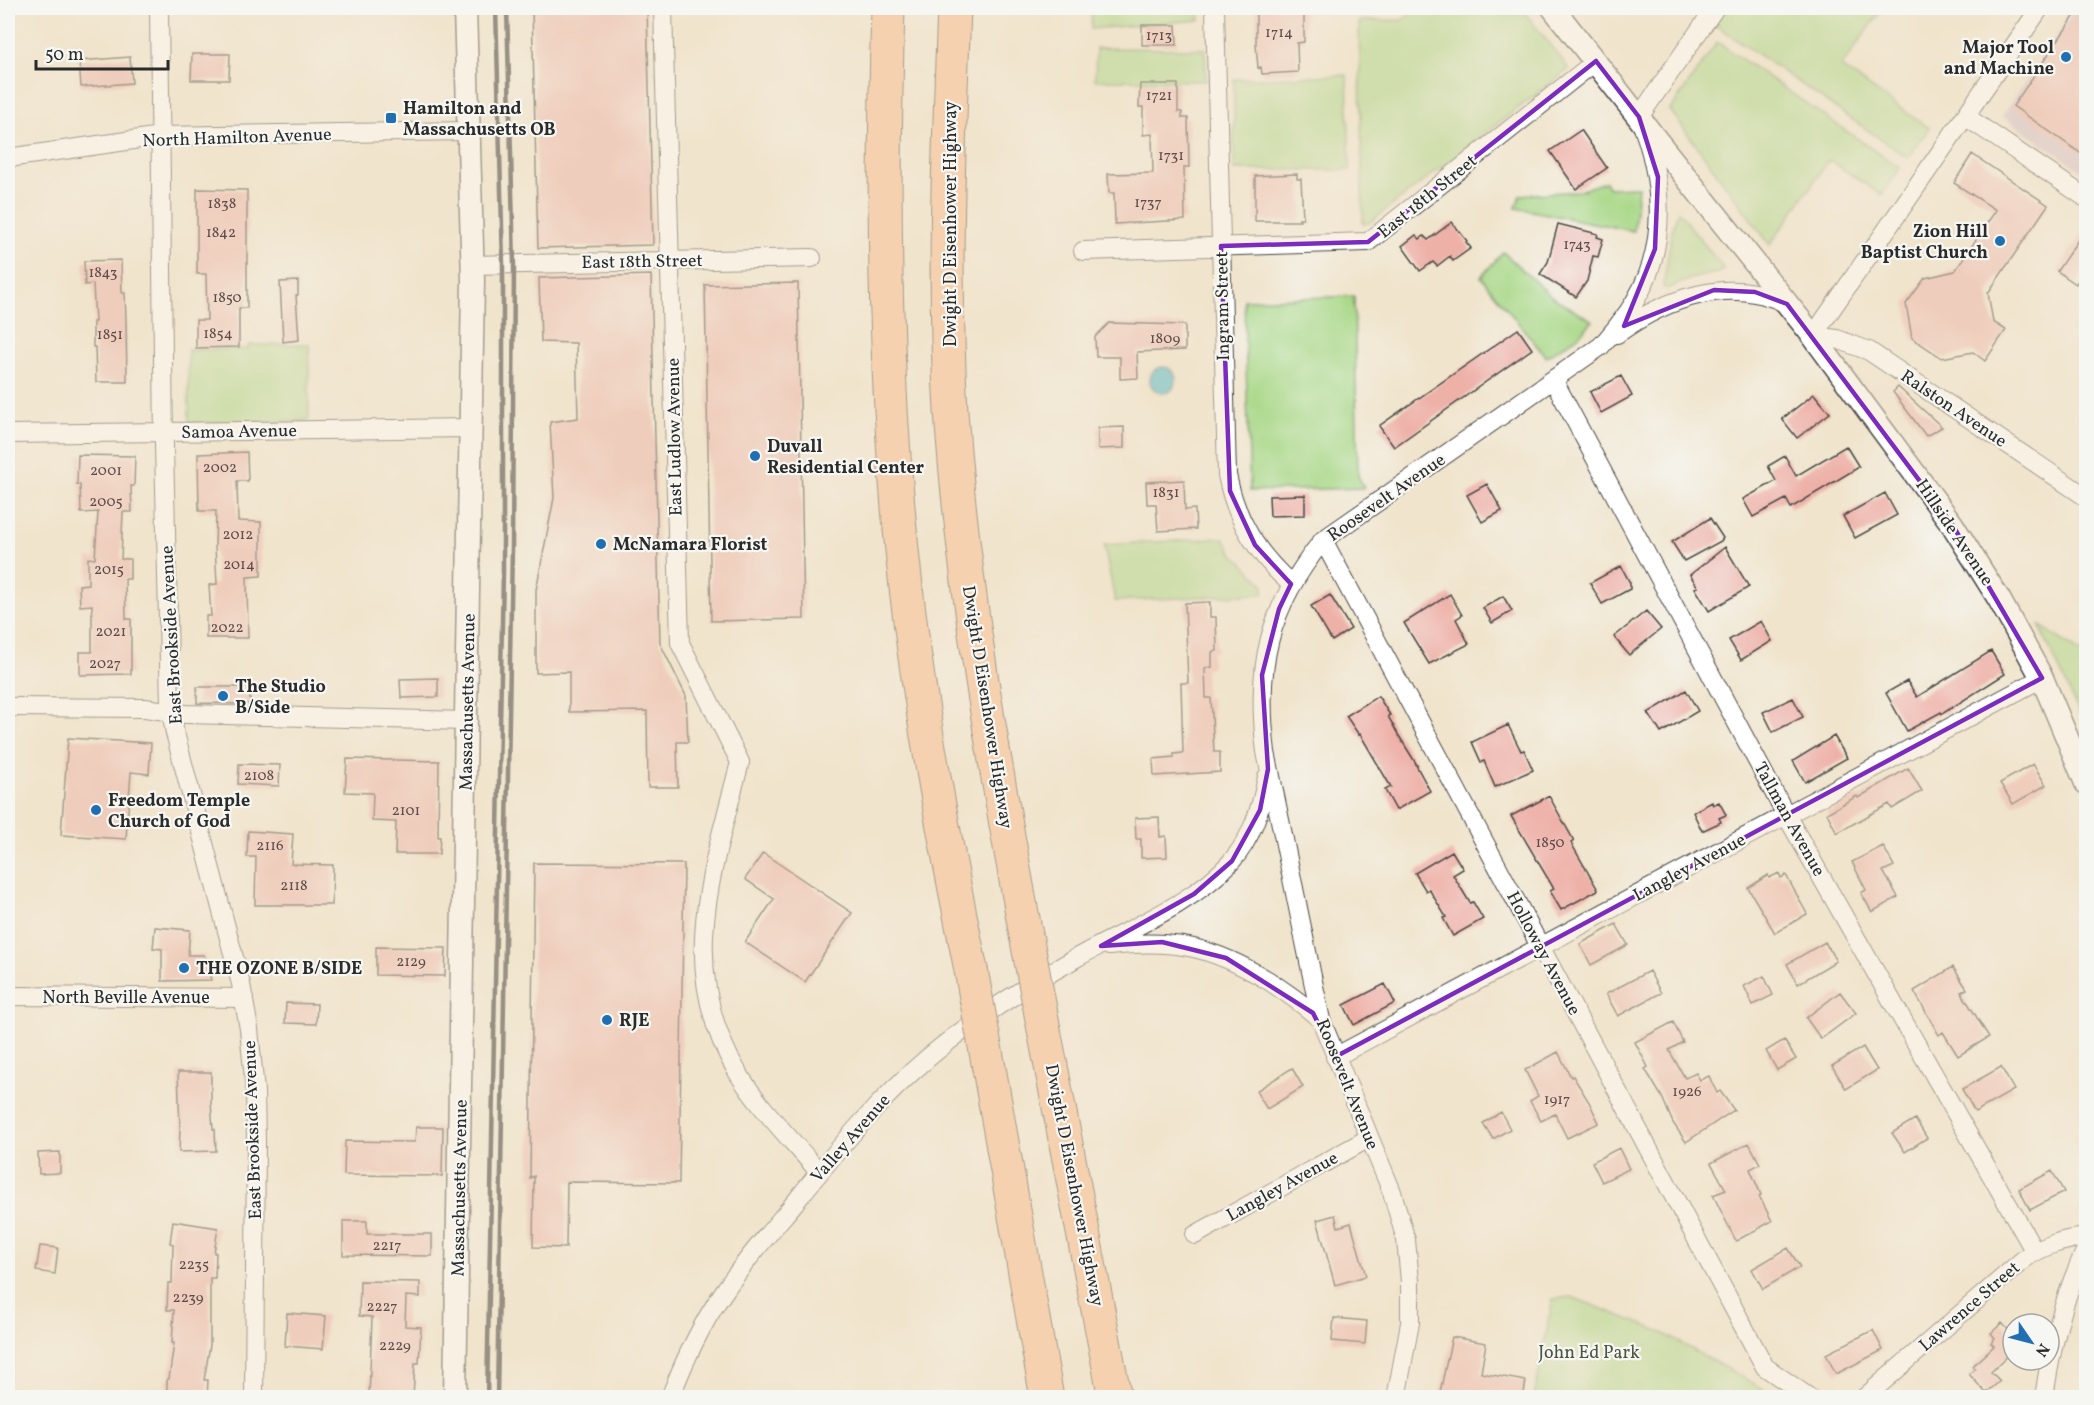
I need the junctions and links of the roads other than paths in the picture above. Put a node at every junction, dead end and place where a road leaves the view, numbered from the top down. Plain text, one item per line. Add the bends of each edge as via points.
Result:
1 (159, 8) edge
2 (465, 8) edge
3 (663, 8) edge
4 (888, 8) edge
5 (954, 8) edge
6 (1215, 8) edge
7 (1553, 8) edge
8 (1715, 8) edge
9 (2040, 8) edge
10 (1596, 61) junction
11 (1965, 116) junction
12 (1639, 117) junction
13 (468, 132) junction
14 (161, 136) junction
15 (8, 158) edge
16 (2086, 198) edge
17 (1221, 246) junction
18 (1083, 251) dead end
19 (812, 258) dead end
20 (670, 260) junction
21 (473, 265) junction
22 (1787, 304) junction
23 (1813, 336) junction
24 (1602, 346) junction
25 (1554, 381) junction
26 (471, 428) junction
27 (164, 432) junction
28 (8, 434) edge
29 (2086, 497) edge
30 (1323, 540) junction
31 (1291, 584) junction
32 (2042, 678) junction
33 (8, 706) edge
34 (171, 713) junction
35 (466, 721) junction
36 (2082, 766) edge
37 (1269, 769) junction
38 (2086, 783) edge
39 (1786, 814) junction
40 (1101, 946) junction
41 (1540, 946) junction
42 (8, 996) edge
43 (244, 998) junction
44 (1321, 1020) junction
45 (1335, 1057) junction
46 (1369, 1138) junction
47 (819, 1172) junction
48 (1195, 1235) dead end
49 (2086, 1237) edge
50 (2086, 1249) edge
51 (2035, 1252) junction
52 (254, 1398) edge
53 (455, 1398) edge
54 (670, 1398) edge
55 (1047, 1398) edge
56 (1115, 1398) edge
57 (1395, 1398) edge
58 (1810, 1398) edge
59 (1864, 1398) edge
60 (2044, 1398) edge

1 - 14 street, East Brookside Avenue
2 - 13 street, Massachusetts Avenue
3 - 20 street, East Ludlow Avenue
4 - 55 highway, bridge via 885,271 907,595 922,709
5 - 56 highway, Dwight D Eisenhower Highway, bridge via 946,231 952,412 963,532 981,680
6 - 17 street, Ingram Street
7 - 10 street, Roosevelt Avenue
8 - 12 street
9 - 11 street
10 - 12 street, Roosevelt Avenue
10 - 17 street, East 18th Street via 1368,242
11 - 16 street
11 - 23 street
12 - 22 street, Hillside Avenue
12 - 24 street, Roosevelt Avenue via 1658,177 1658,233 1646,279 1618,328
13 - 14 street, North Hamilton Avenue
13 - 21 street, Massachusetts Avenue
14 - 15 street, North Hamilton Avenue
14 - 27 street, East Brookside Avenue
17 - 18 street, East 18th Street
17 - 31 street, Ingram Street via 1230,491 1255,545
19 - 20 street, East 18th Street
20 - 21 street, East 18th Street
20 - 47 street, East Ludlow Avenue via 680,643 740,762 706,900 702,940 707,988 718,1028 737,1071
21 - 26 street, Massachusetts Avenue
22 - 23 street, Hillside Avenue
22 - 24 street via 1755,292 1706,292 1643,317
23 - 29 street, Ralston Avenue via 1838,339 1869,351
23 - 32 street, Hillside Avenue via 1952,524
24 - 25 street, Roosevelt Avenue
25 - 30 street, Roosevelt Avenue
25 - 39 street, Tallman Avenue
26 - 27 street, Samoa Avenue
26 - 35 street, Massachusetts Avenue
27 - 28 street, Samoa Avenue
27 - 34 street, East Brookside Avenue
30 - 31 street, Roosevelt Avenue
30 - 41 street, Holloway Avenue
31 - 37 street, Roosevelt Avenue via 1278,609 1262,675 1262,725
32 - 36 street, Hillside Avenue
32 - 39 street, Langley Avenue
33 - 34 street via 145,708
34 - 35 street
34 - 43 street, East Brookside Avenue
35 - 53 street, Massachusetts Avenue
36 - 38 street, Hillside Avenue
37 - 40 street, Valley Avenue via 1254,826 1232,861 1194,894
37 - 44 street, Roosevelt Avenue
39 - 41 street, Langley Avenue
39 - 51 street, Tallman Avenue
40 - 44 street, Valley Avenue via 1162,942 1218,954 1278,987
40 - 47 street, Valley Avenue via 1008,999 948,1042 898,1085
41 - 45 street, Langley Avenue
41 - 58 street, Holloway Avenue via 1765,1367
42 - 43 street, North Beville Avenue
43 - 52 street, East Brookside Avenue via 256,1120
44 - 45 street, Roosevelt Avenue
45 - 46 street, Roosevelt Avenue
46 - 48 street, Langley Avenue
46 - 57 street, Roosevelt Avenue via 1397,1207 1408,1257 1409,1331
47 - 54 street, Valley Avenue via 723,1293 680,1371
49 - 51 street, Lawrence Street via 2061,1240
50 - 60 street via 2056,1335
51 - 59 street, Lawrence Street

